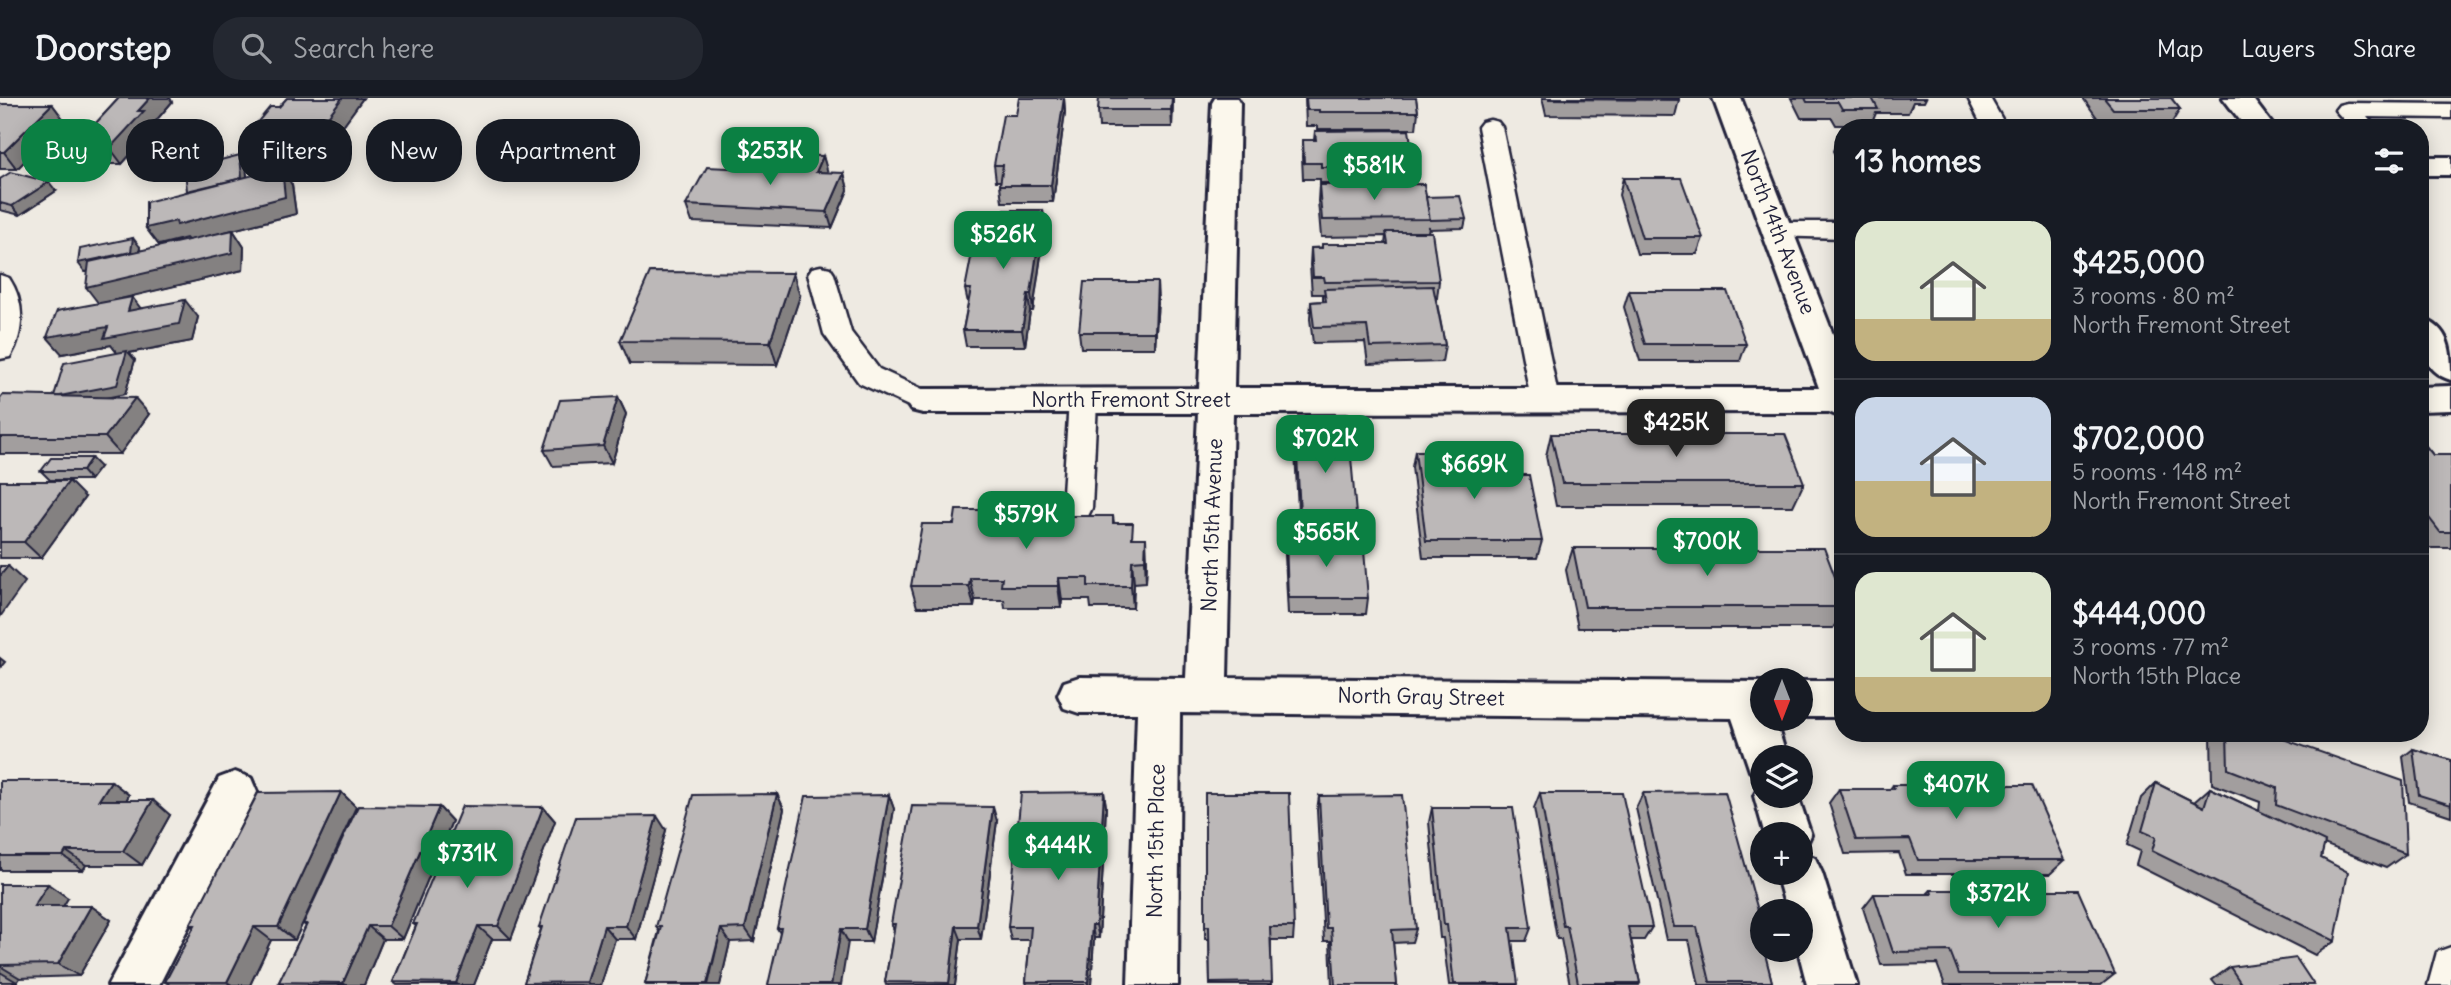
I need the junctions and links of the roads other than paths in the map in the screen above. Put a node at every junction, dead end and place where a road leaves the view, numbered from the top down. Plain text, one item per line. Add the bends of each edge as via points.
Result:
1 (1727, 98) edge
2 (1979, 98) edge
3 (2237, 98) edge
4 (1226, 103) dead end
5 (2451, 111) edge
6 (1991, 119) edge
7 (2254, 119) edge
8 (2356, 119) edge
9 (1490, 127) dead end
10 (2429, 166) edge
11 (2451, 166) edge
12 (1777, 230) junction
13 (1834, 230) edge
14 (821, 274) dead end
15 (0, 284) edge
16 (2429, 340) edge
17 (0, 350) edge
18 (2451, 368) edge
19 (1834, 381) edge
20 (2429, 398) edge
21 (2451, 398) edge
22 (1216, 399) junction
23 (1545, 400) junction
24 (923, 401) joint
25 (1083, 401) junction
26 (1834, 402) edge
27 (1077, 508) dead end
28 (1079, 695) dead end
29 (1206, 695) junction
30 (1159, 696) junction
31 (1813, 699) edge
32 (1834, 699) edge
33 (1750, 700) edge
34 (235, 792) dead end
35 (1803, 885) edge
36 (2451, 966) edge
37 (133, 985) edge
38 (1153, 985) edge
39 (1832, 985) edge
40 (2448, 985) edge

1 - 12 street, North 14th Avenue
2 - 6 lane
3 - 7 street
4 - 22 street, North 15th Avenue
5 - 8 lane via 2347,110
9 - 23 lane
10 - 11 street
12 - 13 lane
12 - 19 street, North 14th Avenue
14 - 24 lane via 838,334 869,376
15 - 17 lane via 10,314
16 - 18 street
20 - 21 street
22 - 23 street, North Fremont Street
22 - 25 street, North Fremont Street
22 - 29 street, North 15th Avenue
23 - 26 street, North Fremont Street
24 - 25 street, North Fremont Street
25 - 27 lane
28 - 30 street, North Gray Street
29 - 30 street, North Gray Street
29 - 33 street, North Gray Street
30 - 38 street, North 15th Place
31 - 32 street
34 - 37 street
35 - 39 street
36 - 40 lane

